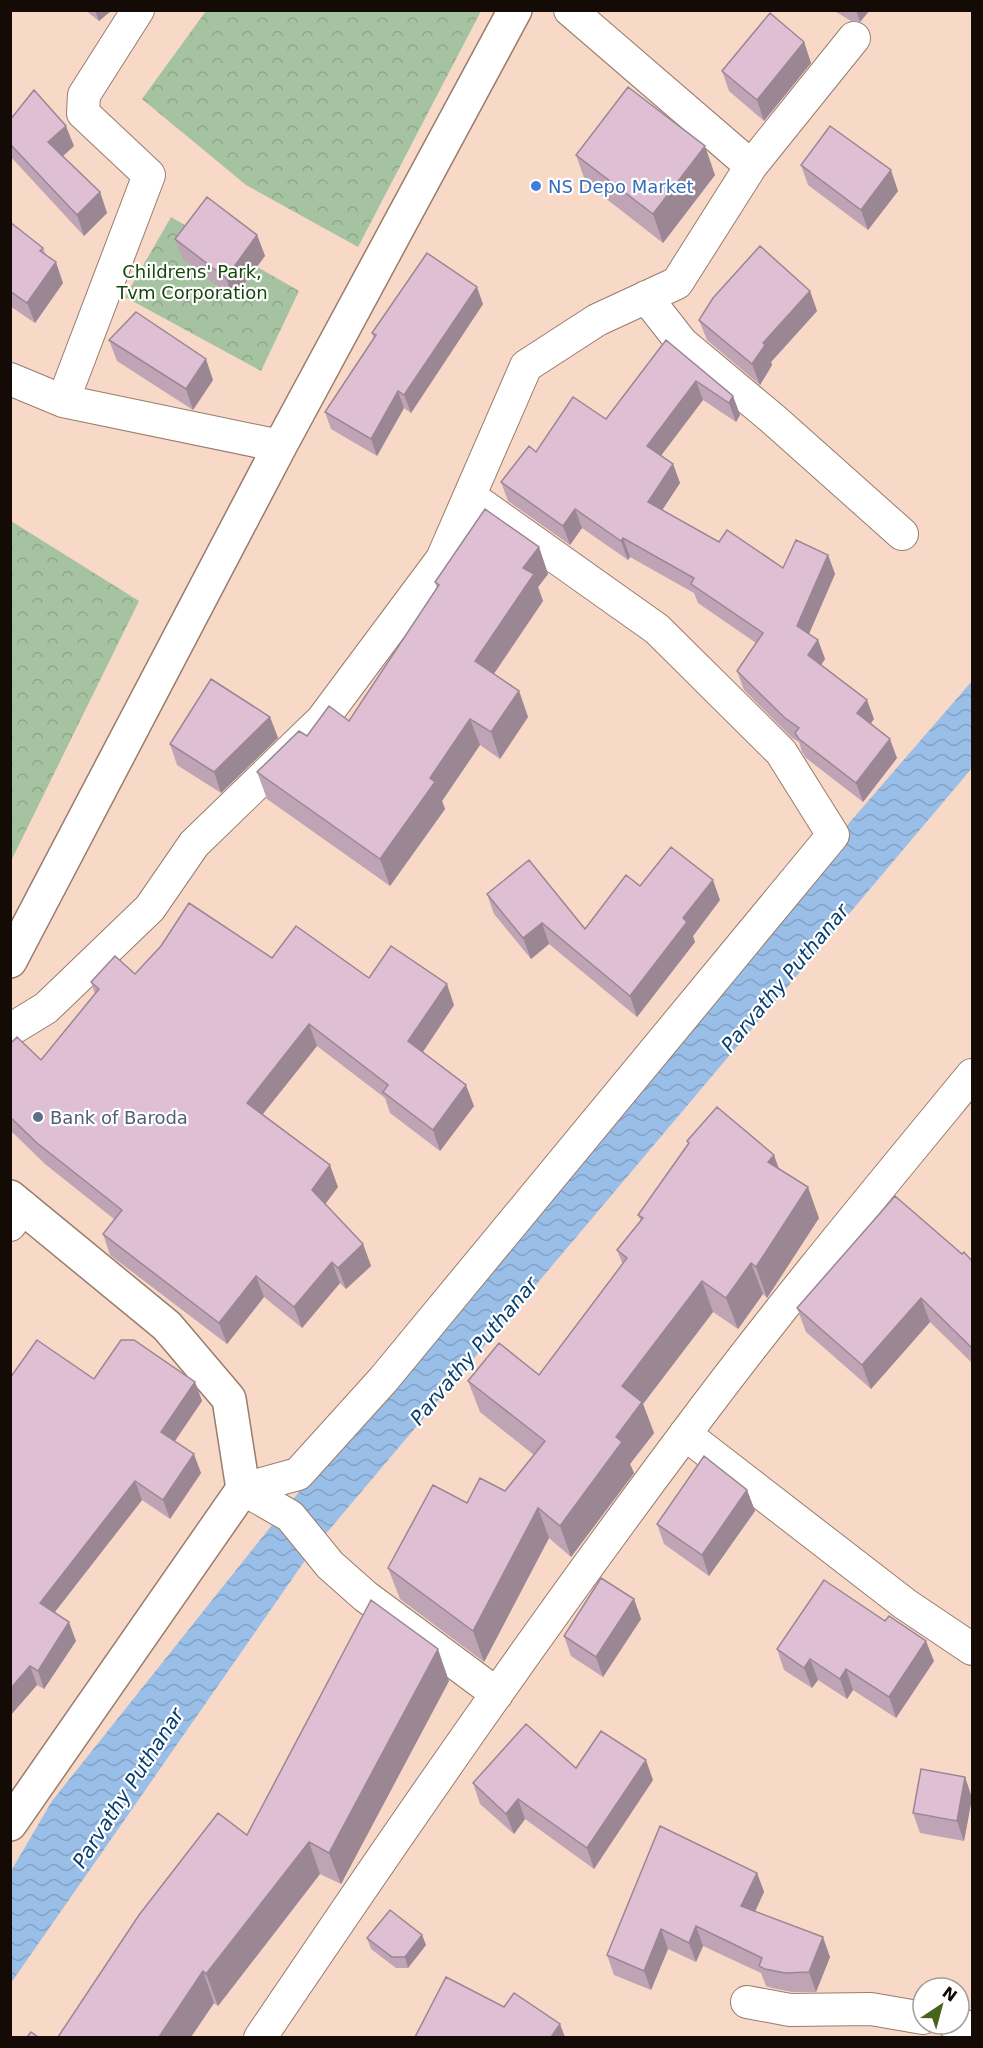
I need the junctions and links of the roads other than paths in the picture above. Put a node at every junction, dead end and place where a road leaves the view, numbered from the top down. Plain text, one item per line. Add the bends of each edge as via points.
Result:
1 (138, 10) edge
2 (515, 10) edge
3 (570, 10) edge
4 (854, 38) dead end
5 (751, 166) junction
6 (646, 297) junction
7 (10, 379) edge
8 (63, 401) junction
9 (280, 446) junction
10 (471, 497) junction
11 (902, 534) dead end
12 (10, 961) edge
13 (10, 1030) edge
14 (972, 1075) edge
15 (15, 1210) edge
16 (685, 1434) junction
17 (243, 1489) junction
18 (972, 1648) edge
19 (497, 1694) junction
20 (10, 1824) edge
21 (747, 2002) dead end
22 (911, 2016) edge
23 (260, 2037) edge

1 - 8 street via 84,95 83,112 149,175
2 - 9 street
3 - 5 street
4 - 5 street
5 - 6 street via 677,283
6 - 10 street via 597,320 526,366
6 - 11 street via 682,343
7 - 8 street
8 - 9 street
9 - 12 street
10 - 13 street via 442,559 322,720 194,844 150,908 46,1008
10 - 17 street via 657,629 781,752 833,835 383,1380 298,1474
14 - 16 street
15 - 17 street via 167,1326 229,1399
16 - 18 street via 905,1604
16 - 19 street
17 - 19 street via 290,1516 348,1581
17 - 20 street
19 - 23 street
21 - 22 street via 790,2010 871,2009

